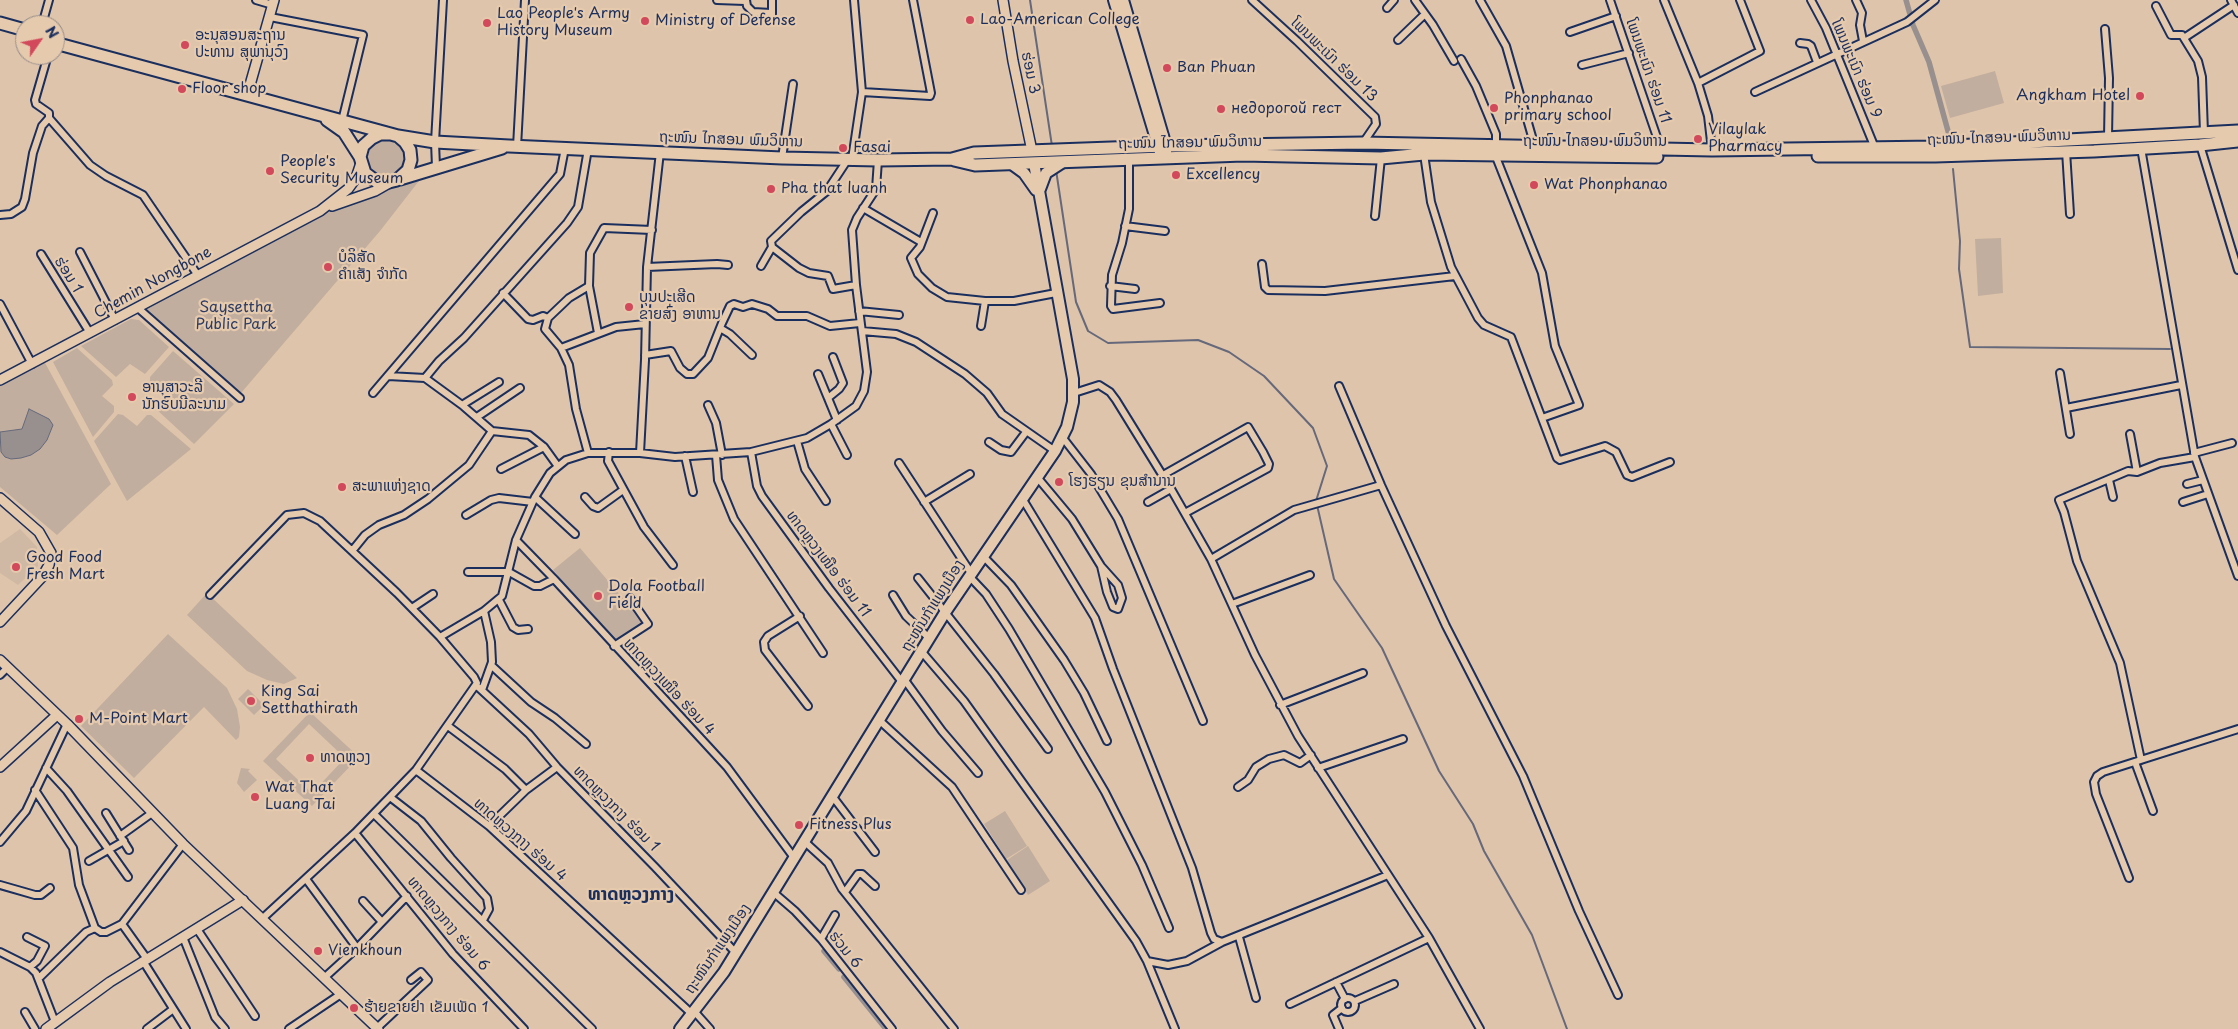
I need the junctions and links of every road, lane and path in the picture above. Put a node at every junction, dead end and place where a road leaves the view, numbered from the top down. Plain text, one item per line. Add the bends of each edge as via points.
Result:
1 (49, 0) edge
2 (256, 0) edge
3 (443, 0) edge
4 (525, 0) edge
5 (717, 0) edge
6 (746, 0) edge
7 (772, 0) edge
8 (854, 0) edge
9 (913, 0) edge
10 (1003, 0) edge
11 (1114, 0) edge
12 (1123, 0) edge
13 (1252, 0) edge
14 (1394, 0) edge
15 (1415, 0) edge
16 (1480, 0) edge
17 (1610, 0) edge
18 (1664, 0) edge
19 (1740, 0) edge
20 (1811, 0) edge
21 (1856, 0) edge
22 (1935, 0) edge
23 (274, 2) edge
24 (2232, 2) edge
25 (2156, 6) dead end
26 (1387, 8) dead end
27 (2238, 13) edge
28 (1425, 14) junction
29 (45, 15) edge
30 (1616, 16) junction
31 (270, 17) junction
32 (0, 23) edge
33 (15, 27) edge
34 (0, 28) edge
35 (2105, 29) dead end
36 (15, 32) edge
37 (1570, 32) dead end
38 (2184, 38) junction
39 (1398, 40) dead end
40 (65, 41) edge
41 (1863, 41) junction
42 (1800, 44) dead end
43 (65, 46) edge
44 (1628, 53) junction
45 (1837, 53) junction
46 (1461, 58) dead end
47 (1454, 61) dead end
48 (1817, 62) junction
49 (45, 65) edge
50 (1582, 65) dead end
51 (1698, 83) junction
52 (793, 84) dead end
53 (248, 92) junction
54 (862, 92) junction
55 (1755, 92) dead end
56 (319, 114) junction
57 (49, 118) junction
58 (342, 121) junction
59 (2238, 132) edge
60 (2204, 133) junction
61 (394, 135) junction
62 (2108, 138) junction
63 (2238, 141) edge
64 (435, 142) junction
65 (1363, 143) junction
66 (2093, 145) junction
67 (2200, 145) junction
68 (513, 147) junction
69 (1535, 147) junction
70 (565, 148) junction
71 (1875, 148) junction
72 (2140, 148) junction
73 (588, 149) junction
74 (1661, 149) junction
75 (1712, 150) junction
76 (1496, 151) junction
77 (2066, 151) junction
78 (660, 152) junction
79 (1163, 152) junction
80 (1424, 154) junction
81 (782, 158) junction
82 (1067, 158) junction
83 (1382, 158) junction
84 (850, 159) junction
85 (952, 159) junction
86 (1129, 159) junction
87 (360, 160) junction
88 (878, 160) junction
89 (1040, 160) junction
90 (1013, 165) junction
91 (436, 167) junction
92 (393, 181) junction
93 (1039, 195) junction
94 (863, 208) junction
95 (320, 211) junction
96 (933, 213) dead end
97 (2070, 214) dead end
98 (0, 215) edge
99 (1375, 216) dead end
100 (1125, 226) junction
101 (652, 230) junction
102 (1165, 231) dead end
103 (921, 242) junction
104 (772, 247) junction
105 (80, 252) dead end
106 (41, 254) dead end
107 (1262, 264) dead end
108 (728, 265) dead end
109 (761, 266) dead end
110 (646, 267) junction
111 (2238, 270) edge
112 (197, 274) junction
113 (1455, 276) junction
114 (856, 285) junction
115 (589, 286) junction
116 (1110, 286) junction
117 (1135, 289) dead end
118 (503, 293) junction
119 (1056, 293) junction
120 (985, 301) junction
121 (1160, 303) dead end
122 (0, 304) edge
123 (138, 308) junction
124 (859, 311) junction
125 (899, 314) dead end
126 (548, 318) junction
127 (115, 320) junction
128 (860, 323) junction
129 (645, 324) junction
130 (982, 326) dead end
131 (720, 328) junction
132 (862, 331) junction
133 (90, 333) junction
134 (598, 333) junction
135 (561, 348) junction
136 (645, 355) junction
137 (752, 355) dead end
138 (833, 356) dead end
139 (32, 364) junction
140 (2060, 373) dead end
141 (818, 374) dead end
142 (388, 376) junction
143 (425, 378) junction
144 (0, 380) edge
145 (499, 382) dead end
146 (2182, 385) junction
147 (1339, 386) dead end
148 (520, 388) dead end
149 (373, 393) dead end
150 (1074, 393) junction
151 (240, 398) dead end
152 (828, 398) junction
153 (462, 405) junction
154 (708, 405) dead end
155 (2066, 408) junction
156 (477, 416) junction
157 (1542, 418) junction
158 (834, 422) junction
159 (492, 431) junction
160 (1026, 432) junction
161 (2070, 434) dead end
162 (2130, 434) dead end
163 (1063, 438) junction
164 (797, 442) junction
165 (989, 442) dead end
166 (2232, 442) dead end
167 (544, 447) junction
168 (1055, 451) junction
169 (609, 452) junction
170 (751, 452) junction
171 (588, 453) junction
172 (640, 453) junction
173 (719, 455) junction
174 (847, 455) dead end
175 (2195, 455) junction
176 (685, 456) junction
177 (1670, 462) dead end
178 (899, 463) dead end
179 (557, 465) junction
180 (501, 469) dead end
181 (2137, 472) junction
182 (970, 474) dead end
183 (1163, 475) junction
184 (1037, 477) junction
185 (2109, 480) junction
186 (2203, 480) junction
187 (2187, 484) dead end
188 (1381, 485) junction
189 (1171, 489) junction
190 (623, 490) junction
191 (693, 492) dead end
192 (2208, 494) junction
193 (585, 497) dead end
194 (0, 498) edge
195 (1022, 498) junction
196 (2113, 498) dead end
197 (534, 500) junction
198 (826, 501) dead end
199 (924, 502) junction
200 (1148, 502) dead end
201 (2183, 502) dead end
202 (1185, 513) junction
203 (466, 515) dead end
204 (575, 534) dead end
205 (516, 540) junction
206 (352, 551) junction
207 (983, 556) junction
208 (1211, 559) junction
209 (673, 565) dead end
210 (1101, 566) junction
211 (2236, 568) edge
212 (468, 572) dead end
213 (509, 572) junction
214 (970, 574) junction
215 (1310, 575) dead end
216 (2238, 576) edge
217 (554, 578) junction
218 (918, 578) dead end
219 (433, 594) dead end
220 (210, 595) dead end
221 (893, 595) dead end
222 (630, 598) dead end
223 (499, 600) junction
224 (1232, 604) junction
225 (412, 608) junction
226 (484, 611) junction
227 (946, 611) junction
228 (800, 616) junction
229 (0, 622) edge
230 (528, 629) dead end
231 (440, 637) junction
232 (929, 638) junction
233 (614, 646) junction
234 (822, 652) dead end
235 (922, 652) junction
236 (0, 660) edge
237 (492, 666) junction
238 (8, 668) junction
239 (1363, 673) dead end
240 (0, 675) edge
241 (903, 681) junction
242 (476, 685) junction
243 (482, 690) junction
244 (1280, 705) junction
245 (808, 706) dead end
246 (57, 715) junction
247 (879, 720) junction
248 (1203, 720) dead end
249 (67, 724) junction
250 (448, 726) junction
251 (2238, 729) edge
252 (1403, 739) dead end
253 (1107, 741) dead end
254 (586, 744) dead end
255 (1048, 749) dead end
256 (1310, 756) junction
257 (2138, 761) junction
258 (0, 767) edge
259 (557, 767) junction
260 (46, 768) junction
261 (1318, 768) junction
262 (416, 770) junction
263 (978, 773) dead end
264 (1238, 787) dead end
265 (35, 790) junction
266 (526, 790) junction
267 (390, 797) junction
268 (832, 798) junction
269 (2153, 811) dead end
270 (106, 813) dead end
271 (152, 813) junction
272 (374, 814) junction
273 (488, 826) junction
274 (355, 833) junction
275 (122, 839) junction
276 (0, 842) edge
277 (805, 842) junction
278 (183, 844) junction
279 (110, 850) junction
280 (129, 850) dead end
281 (875, 852) dead end
282 (795, 859) junction
283 (89, 861) dead end
284 (1388, 875) junction
285 (128, 877) dead end
286 (2130, 878) dead end
287 (306, 879) junction
288 (0, 886) edge
289 (875, 886) dead end
290 (50, 888) dead end
291 (1020, 890) dead end
292 (773, 892) junction
293 (845, 892) junction
294 (407, 896) junction
295 (244, 900) junction
296 (363, 901) dead end
297 (835, 915) dead end
298 (263, 918) junction
299 (483, 920) junction
300 (382, 922) junction
301 (122, 924) junction
302 (95, 928) junction
303 (1169, 928) dead end
304 (197, 929) junction
305 (27, 937) dead end
306 (1238, 937) junction
307 (183, 938) junction
308 (1429, 938) junction
309 (821, 939) junction
310 (1222, 942) junction
311 (357, 948) junction
312 (0, 952) edge
313 (736, 953) junction
314 (145, 960) junction
315 (1147, 961) junction
316 (30, 967) junction
317 (39, 978) junction
318 (324, 978) junction
319 (411, 980) dead end
320 (1336, 982) junction
321 (1394, 984) dead end
322 (341, 994) junction
323 (1618, 995) dead end
324 (1256, 998) dead end
325 (1345, 998) junction
326 (1354, 1001) junction
327 (1290, 1004) dead end
328 (1342, 1008) junction
329 (172, 1010) junction
330 (25, 1012) dead end
331 (693, 1013) junction
332 (255, 1016) dead end
333 (52, 1026) edge
334 (377, 1028) edge
335 (35, 1029) edge
336 (147, 1029) edge
337 (186, 1029) edge
338 (225, 1029) edge
339 (290, 1029) edge
340 (524, 1029) edge
341 (592, 1029) edge
342 (680, 1029) edge
343 (710, 1029) edge
344 (892, 1029) edge
345 (954, 1029) edge
346 (1175, 1029) edge
347 (1339, 1029) edge
348 (1480, 1029) edge

1 - 29 street
2 - 23 street
3 - 64 street
4 - 68 street
5 - 6 street
6 - 7 street via 754,12 771,17
8 - 54 street
9 - 54 street via 930,96
10 - 89 street, ຮ່ອມ 3 via 1013,61
11 - 79 main road
12 - 79 main road
13 - 65 street, ໂພນພະເນົາ ຮ່ອມ 13 via 1375,117 1376,124
14 - 26 street
15 - 28 street
16 - 69 street via 1506,46
17 - 30 street, ໂພນພະເນົາ ຮ່ອມ 11
18 - 51 street
19 - 51 street via 1760,51
20 - 45 street, ໂພນພະເນົາ ຮ່ອມ 9
21 - 41 street via 1862,13
22 - 41 street via 1907,22
23 - 31 street
24 - 27 street
24 - 38 street
25 - 38 street via 2172,35 2181,34
28 - 39 street
28 - 47 street
30 - 37 street
30 - 44 street, ໂພນພະເນົາ ຮ່ອມ 11
31 - 53 street
31 - 58 street via 363,35
32 - 33 highway
34 - 36 highway
35 - 62 street via 2110,78
38 - 60 street via 2200,66
40 - 53 highway, ຖະໜົນ ໄກສອນ ພົມວິຫານ
41 - 45 street
42 - 48 street via 1810,46
43 - 56 highway, ຖະໜົນ ໄກສອນ ພົມວິຫານ
44 - 50 street
44 - 74 street, ໂພນພະເນົາ ຮ່ອມ 11
45 - 48 street
45 - 71 street, ໂພນພະເນົາ ຮ່ອມ 9
46 - 76 street via 1496,134
48 - 55 street
49 - 57 street via 35,100 38,106 49,112
51 - 75 street via 1708,116
52 - 81 street
53 - 56 highway, ຖະໜົນ ໄກສອນ ພົມວິຫານ via 306,106
54 - 84 street
56 - 58 highway, ຖະໜົນ ໄກສອນ ພົມວິຫານ
56 - 87 highway, ຖະໜົນ ໄກສອນ ພົມວິຫານ via 344,132
57 - 98 street via 42,126 32,156 22,207 12,214
57 - 112 street via 97,170 143,195
58 - 61 highway, ຖະໜົນ ໄກສອນ ພົມວິຫານ
59 - 60 highway, ຖະໜົນ ໄກສອນ ພົມວິຫານ
60 - 62 highway, ຖະໜົນ ໄກສອນ ພົມວິຫານ
61 - 64 highway, ຖະໜົນ ໄກສອນ ພົມວິຫານ
61 - 87 highway via 380,134 372,138 363,146
61 - 92 highway via 405,142 411,160 408,170
62 - 66 highway, ຖະໜົນ ໄກສອນ ພົມວິຫານ
63 - 67 highway, ຖະໜົນ ໄກສອນ ພົມວິຫານ
64 - 68 highway, ຖະໜົນ ໄກສອນ ພົມວິຫານ
64 - 91 street
65 - 76 highway, ຖະໜົນ ໄກສອນ ພົມວິຫານ
65 - 79 highway, ຖະໜົນ ໄກສອນ ພົມວິຫານ
66 - 71 highway, ຖະໜົນ ໄກສອນ ພົມວິຫານ
66 - 72 highway, ຖະໜົນ ໄກສອນ ພົມວິຫານ
66 - 77 highway, ຖະໜົນ ໄກສອນ ພົມວິຫານ
67 - 72 highway, ຖະໜົນ ໄກສອນ ພົມວິຫານ
67 - 111 street
68 - 70 highway, ຖະໜົນ ໄກສອນ ພົມວິຫານ
68 - 91 highway, ຖະໜົນ ໄກສອນ ພົມວິຫານ
69 - 74 highway, ຖະໜົນ ໄກສອນ ພົມວິຫານ
69 - 76 highway, ຖະໜົນ ໄກສອນ ພົມວິຫານ
70 - 73 highway, ຖະໜົນ ໄກສອນ ພົມວິຫານ
70 - 142 street via 560,174
71 - 75 highway, ຖະໜົນ ໄກສອນ ພົມວິຫານ
72 - 146 street
73 - 78 highway, ຖະໜົນ ໄກສອນ ພົມວິຫານ
73 - 118 street via 578,207
74 - 75 highway, ຖະໜົນ ໄກສອນ ພົມວິຫານ
76 - 77 highway, ຖະໜົນ ໄກສອນ ພົມວິຫານ via 1927,156
76 - 80 highway, ຖະໜົນ ໄກສອນ ພົມວິຫານ
76 - 157 street via 1542,273 1555,346 1579,405
77 - 97 street
78 - 81 highway, ຖະໜົນ ໄກສອນ ພົມວິຫານ
78 - 101 street
79 - 82 highway, ຖະໜົນ ໄກສອນ ພົມວິຫານ
79 - 83 highway, ຖະໜົນ ໄກສອນ ພົມວິຫານ
79 - 86 highway, ຖະໜົນ ໄກສອນ ພົມວິຫານ
80 - 83 highway, ຖະໜົນ ໄກສອນ ພົມວິຫານ
80 - 113 street via 1431,202
81 - 84 highway, ຖະໜົນ ໄກສອນ ພົມວິຫານ
82 - 86 highway, ຖະໜົນ ໄກສອນ ພົມວິຫານ
82 - 89 highway, ຖະໜົນ ໄກສອນ ພົມວິຫານ
82 - 89 main road
83 - 99 street
84 - 88 highway, ຖະໜົນ ໄກສອນ ພົມວິຫານ
84 - 104 street via 826,191 771,241
85 - 88 highway, ຖະໜົນ ໄກສອນ ພົມວິຫານ
85 - 89 highway, ຖະໜົນ ໄກສອນ ພົມວິຫານ via 974,153
85 - 90 highway, ຖະໜົນ ໄກສອນ ພົມວິຫານ via 975,165
86 - 100 street via 1129,209
87 - 92 highway via 371,179
87 - 95 street via 356,178 348,189
88 - 94 street via 877,185
89 - 90 highway, ຖະໜົນ ໄກສອນ ພົມວິຫານ
89 - 93 main road, ຖະໜົນກຳແພງເມືອງ
89 - 93 main road
90 - 93 main road via 1024,173
91 - 92 highway, ຖະໜົນ ໄກສອນ ພົມວິຫານ
92 - 95 street
93 - 119 main road, ຖະໜົນກຳແພງເມືອງ
94 - 103 street
94 - 114 street via 852,230
95 - 112 street, Chemin Nongbone
96 - 103 street
100 - 102 street
100 - 116 street
101 - 110 street
101 - 115 street via 607,228 601,231 590,253
103 - 120 street via 910,258 922,280 947,297
104 - 109 street
104 - 114 street via 799,268 828,276 833,289
105 - 127 street
106 - 133 street, ຮ່ອມ 1
107 - 113 street via 1268,290 1325,291
108 - 110 street
110 - 129 street
112 - 123 street, Chemin Nongbone
113 - 157 street via 1484,325 1511,337
114 - 124 street
115 - 126 street
115 - 134 street
116 - 117 street
116 - 121 street via 1113,309
118 - 126 street via 528,319
118 - 143 street
119 - 120 street via 1014,301
119 - 150 main road, ຖະໜົນກຳແພງເມືອງ
120 - 130 street
122 - 139 street
123 - 127 street, Chemin Nongbone
123 - 151 street
124 - 125 street
124 - 128 street
126 - 135 street via 546,329
127 - 133 street, Chemin Nongbone
128 - 131 street via 830,326 807,316 778,316 752,304 734,304
128 - 132 street
129 - 134 street via 616,327
129 - 136 street
131 - 136 street via 708,358 693,374 687,374 680,368 671,351
131 - 137 street
132 - 158 street via 866,372 864,391 856,406
132 - 160 street via 896,334 916,342 965,374 987,393 1002,414
133 - 139 street, Chemin Nongbone
134 - 135 street
135 - 171 street via 569,365 576,410
136 - 172 street
138 - 152 street via 843,383
139 - 144 street, Chemin Nongbone
140 - 155 street
141 - 152 street
142 - 143 street
142 - 149 street
143 - 153 street
145 - 153 street
146 - 155 street
146 - 175 street
147 - 188 street
148 - 156 street
150 - 163 main road, ຖະໜົນກຳແພງເມືອງ
150 - 183 street via 1099,385 1110,392
152 - 158 street
153 - 156 street
154 - 173 street via 716,422
155 - 161 street
156 - 159 street
157 - 177 street via 1560,460 1605,446 1616,452 1627,475 1632,477
158 - 164 street
158 - 174 street
159 - 167 street via 529,435
159 - 206 street via 469,465 404,516 379,525
160 - 165 street via 1011,452
160 - 168 street
162 - 181 street
163 - 168 main road, ຖະໜົນກຳແພງເມືອງ
163 - 248 street via 1091,474 1118,519
164 - 170 street
164 - 198 street via 805,470
166 - 175 street
167 - 179 street
167 - 180 street
168 - 184 main road, ຖະໜົນກຳແພງເມືອງ
169 - 171 street
169 - 172 street
169 - 190 street via 608,461
170 - 173 street
170 - 241 street, ທາດຫຼວງເໜືອ ຮ່ອມ 11 via 762,496
171 - 179 street
172 - 176 street
173 - 176 street
173 - 228 street via 718,480 734,519
175 - 181 street
175 - 186 street
176 - 191 street
178 - 199 street
179 - 197 street
181 - 185 street via 2128,471
182 - 199 street
183 - 189 street
183 - 202 street via 1248,427 1263,452 1268,468
184 - 195 main road, ຖະໜົນກຳແພງເມືອງ
184 - 210 street via 1072,519
185 - 196 street
185 - 257 street via 2059,500 2077,561 2120,663
186 - 187 street
186 - 192 street
188 - 208 street via 1289,513
188 - 323 street via 1446,626 1523,776
189 - 200 street
189 - 202 street
190 - 193 street via 598,508
190 - 209 street via 644,527
192 - 201 street
192 - 211 street
194 - 229 street via 39,532 50,553 49,565 42,577
195 - 207 main road, ຖະໜົນກຳແພງເມືອງ
195 - 310 street via 1095,618 1192,868 1211,933 1214,939
197 - 203 street via 500,498
197 - 204 street
197 - 205 street
199 - 214 street
202 - 208 street
205 - 213 street
205 - 217 street, ທາດຫຼວງເໜືອ ຮ່ອມ 4
206 - 220 street, ທາດຫຼວງກາງ ຮ່ອມ 1 via 320,521 304,513 287,515
206 - 225 street, ທາດຫຼວງກາງ ຮ່ອມ 1
207 - 214 main road, ຖະໜົນກຳແພງເມືອງ
207 - 253 street via 1011,585 1064,660
208 - 224 street
210 - 210 street via 1122,592 1118,609 1112,607 1106,592
211 - 216 street
212 - 213 street
213 - 217 street via 534,586
213 - 223 street
214 - 227 main road, ຖະໜົນກຳແພງເມືອງ
214 - 303 street via 1010,629 1100,784 1142,865
215 - 224 street
217 - 233 street, ທາດຫຼວງເໜືອ ຮ່ອມ 4
218 - 227 street
219 - 225 street
221 - 232 street via 911,621
222 - 233 street via 648,624
223 - 226 street
223 - 230 street via 513,627
224 - 244 street
225 - 231 street, ທາດຫຼວງກາງ ຮ່ອມ 1
226 - 231 street
226 - 237 street via 492,642
227 - 232 main road, ຖະໜົນກຳແພງເມືອງ
227 - 255 street
228 - 234 street
228 - 245 street via 768,636 764,642 765,650
231 - 242 street, ທາດຫຼວງກາງ ຮ່ອມ 1 via 476,679
232 - 235 main road, ຖະໜົນກຳແພງເມືອງ
233 - 282 street, ທາດຫຼວງເໜືອ ຮ່ອມ 4 via 727,768
235 - 241 main road, ຖະໜົນກຳແພງເມືອງ
235 - 315 street via 964,701 1108,901
236 - 238 street
237 - 243 street
237 - 254 street
238 - 240 street
238 - 246 street
239 - 244 street
241 - 247 main road, ຖະໜົນກຳແພງເມືອງ
241 - 263 street, ທາດຫຼວງເໜືອ ຮ່ອມ 11
242 - 243 street, ທາດຫຼວງກາງ ຮ່ອມ 1
242 - 250 street
243 - 259 street, ທາດຫຼວງກາງ ຮ່ອມ 1 via 529,734
244 - 256 street
246 - 249 street
246 - 258 street
247 - 268 main road, ຖະໜົນກຳແພງເມືອງ
247 - 291 street via 952,787
249 - 260 street
249 - 271 street
250 - 262 street
250 - 266 street via 505,769
251 - 257 street
252 - 261 street
256 - 261 street
256 - 264 street via 1300,763 1284,755 1269,759 1256,767 1248,780
257 - 269 street
257 - 286 street via 2103,772 2096,776 2094,782
259 - 266 street
259 - 313 street, ທາດຫຼວງກາງ ຮ່ອມ 1
260 - 265 street
260 - 279 street
261 - 284 street
262 - 267 street
262 - 273 street, ທາດຫຼວງກາງ ຮ່ອມ 4
265 - 276 street via 26,812
265 - 302 street via 73,848 78,881
266 - 273 street
267 - 272 street
267 - 299 street via 422,820 487,898 489,908
268 - 277 main road, ຖະໜົນກຳແພງເມືອງ
268 - 281 street
270 - 275 street
271 - 275 street
271 - 278 street
272 - 274 street
272 - 299 street
273 - 331 street, ທາດຫຼວງກາງ ຮ່ອມ 4
274 - 287 street
274 - 294 street, ທາດຫຼວງກາງ ຮ່ອມ 6
275 - 279 street
275 - 280 street
277 - 282 main road, ຖະໜົນກຳແພງເມືອງ
277 - 293 street via 828,863
278 - 295 street
278 - 301 street
279 - 283 street
279 - 285 street
282 - 292 main road, ຖະໜົນກຳແພງເມືອງ
284 - 306 street
284 - 308 street
287 - 298 street
287 - 311 street
288 - 290 street via 35,895 41,895
289 - 293 street via 858,874
292 - 309 street, ຮ່ວມ 6
292 - 313 main road, ຖະໜົນກຳແພງເມືອງ
293 - 345 street
294 - 300 street
294 - 340 street, ທາດຫຼວງກາງ ຮ່ອມ 6 via 454,954
295 - 298 street
295 - 304 street
296 - 300 street
297 - 309 street
298 - 318 street
299 - 341 street
300 - 311 street
301 - 302 street via 106,932
301 - 314 street
302 - 317 street via 86,932
304 - 307 street
304 - 332 street
305 - 316 street via 45,946
306 - 310 street
306 - 324 street
307 - 314 street
307 - 338 street via 215,1017
308 - 320 street
308 - 348 street
309 - 344 street, ຮ່ວມ 6
310 - 315 street via 1187,961 1168,965
311 - 318 street
312 - 316 street
313 - 331 main road, ຖະໜົນກຳແພງເມືອງ
314 - 329 street
314 - 333 street
315 - 346 street
316 - 317 street
317 - 333 street
318 - 322 street
319 - 334 street via 421,972 428,980
320 - 325 street
320 - 327 street
321 - 326 street
322 - 334 street
322 - 339 street
325 - 326 street
325 - 328 street
326 - 328 street via 1352,1011
328 - 347 street via 1333,1015
329 - 336 street
329 - 337 street
330 - 335 street
331 - 342 main road, ຖະໜົນກຳແພງເມືອງ
331 - 343 street, ທາດຫຼວງກາງ ຮ່ອມ 4

